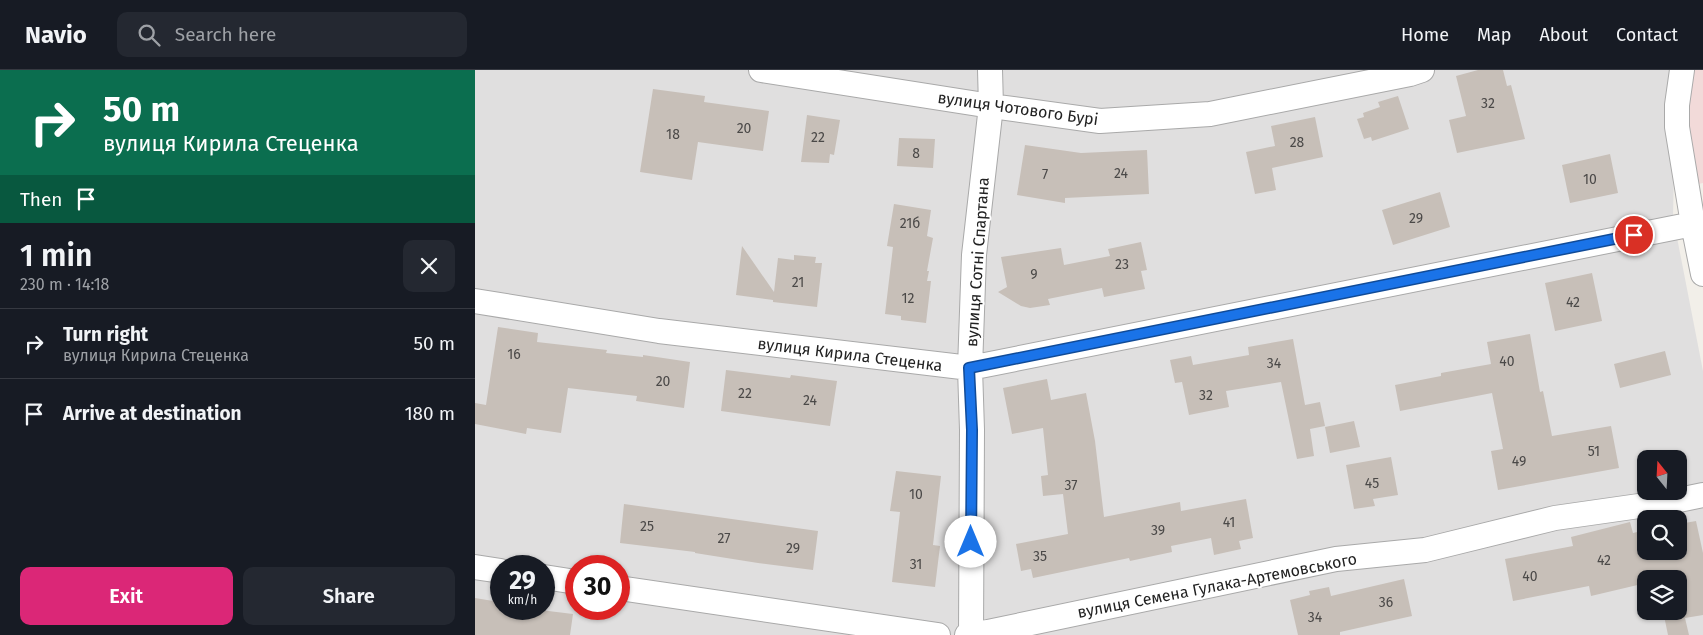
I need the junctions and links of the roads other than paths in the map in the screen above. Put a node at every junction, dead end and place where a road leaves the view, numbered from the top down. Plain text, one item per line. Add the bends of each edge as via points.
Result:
1 (761, 70) edge
2 (989, 70) edge
3 (1422, 70) edge
4 (1682, 70) edge
5 (991, 106) junction
6 (1693, 224) junction
7 (1703, 274) edge
8 (475, 301) edge
9 (969, 368) junction
10 (1703, 495) edge
11 (475, 567) edge
12 (490, 569) edge
13 (630, 590) edge
14 (938, 635) edge
15 (967, 635) edge
16 (971, 635) edge

1 - 5 street, вулиця Чотового Бурі
2 - 5 street, вулиця Сотні Спартана
3 - 5 street, вулиця Чотового Бурі via 1210,114 1100,121
4 - 6 street via 1677,127
5 - 9 street, вулиця Сотні Спартана via 974,255
6 - 7 street
6 - 9 street, вулиця Кирила Стеценка
8 - 9 street, вулиця Кирила Стеценка via 659,331
9 - 16 street, вулиця Сотні Спартана via 972,430
10 - 16 street, вулиця Семена Гулака-Артемовського via 1555,518 1425,550 1336,558
11 - 12 street
13 - 14 street
15 - 16 street, вулиця Семена Гулака-Артемовського

